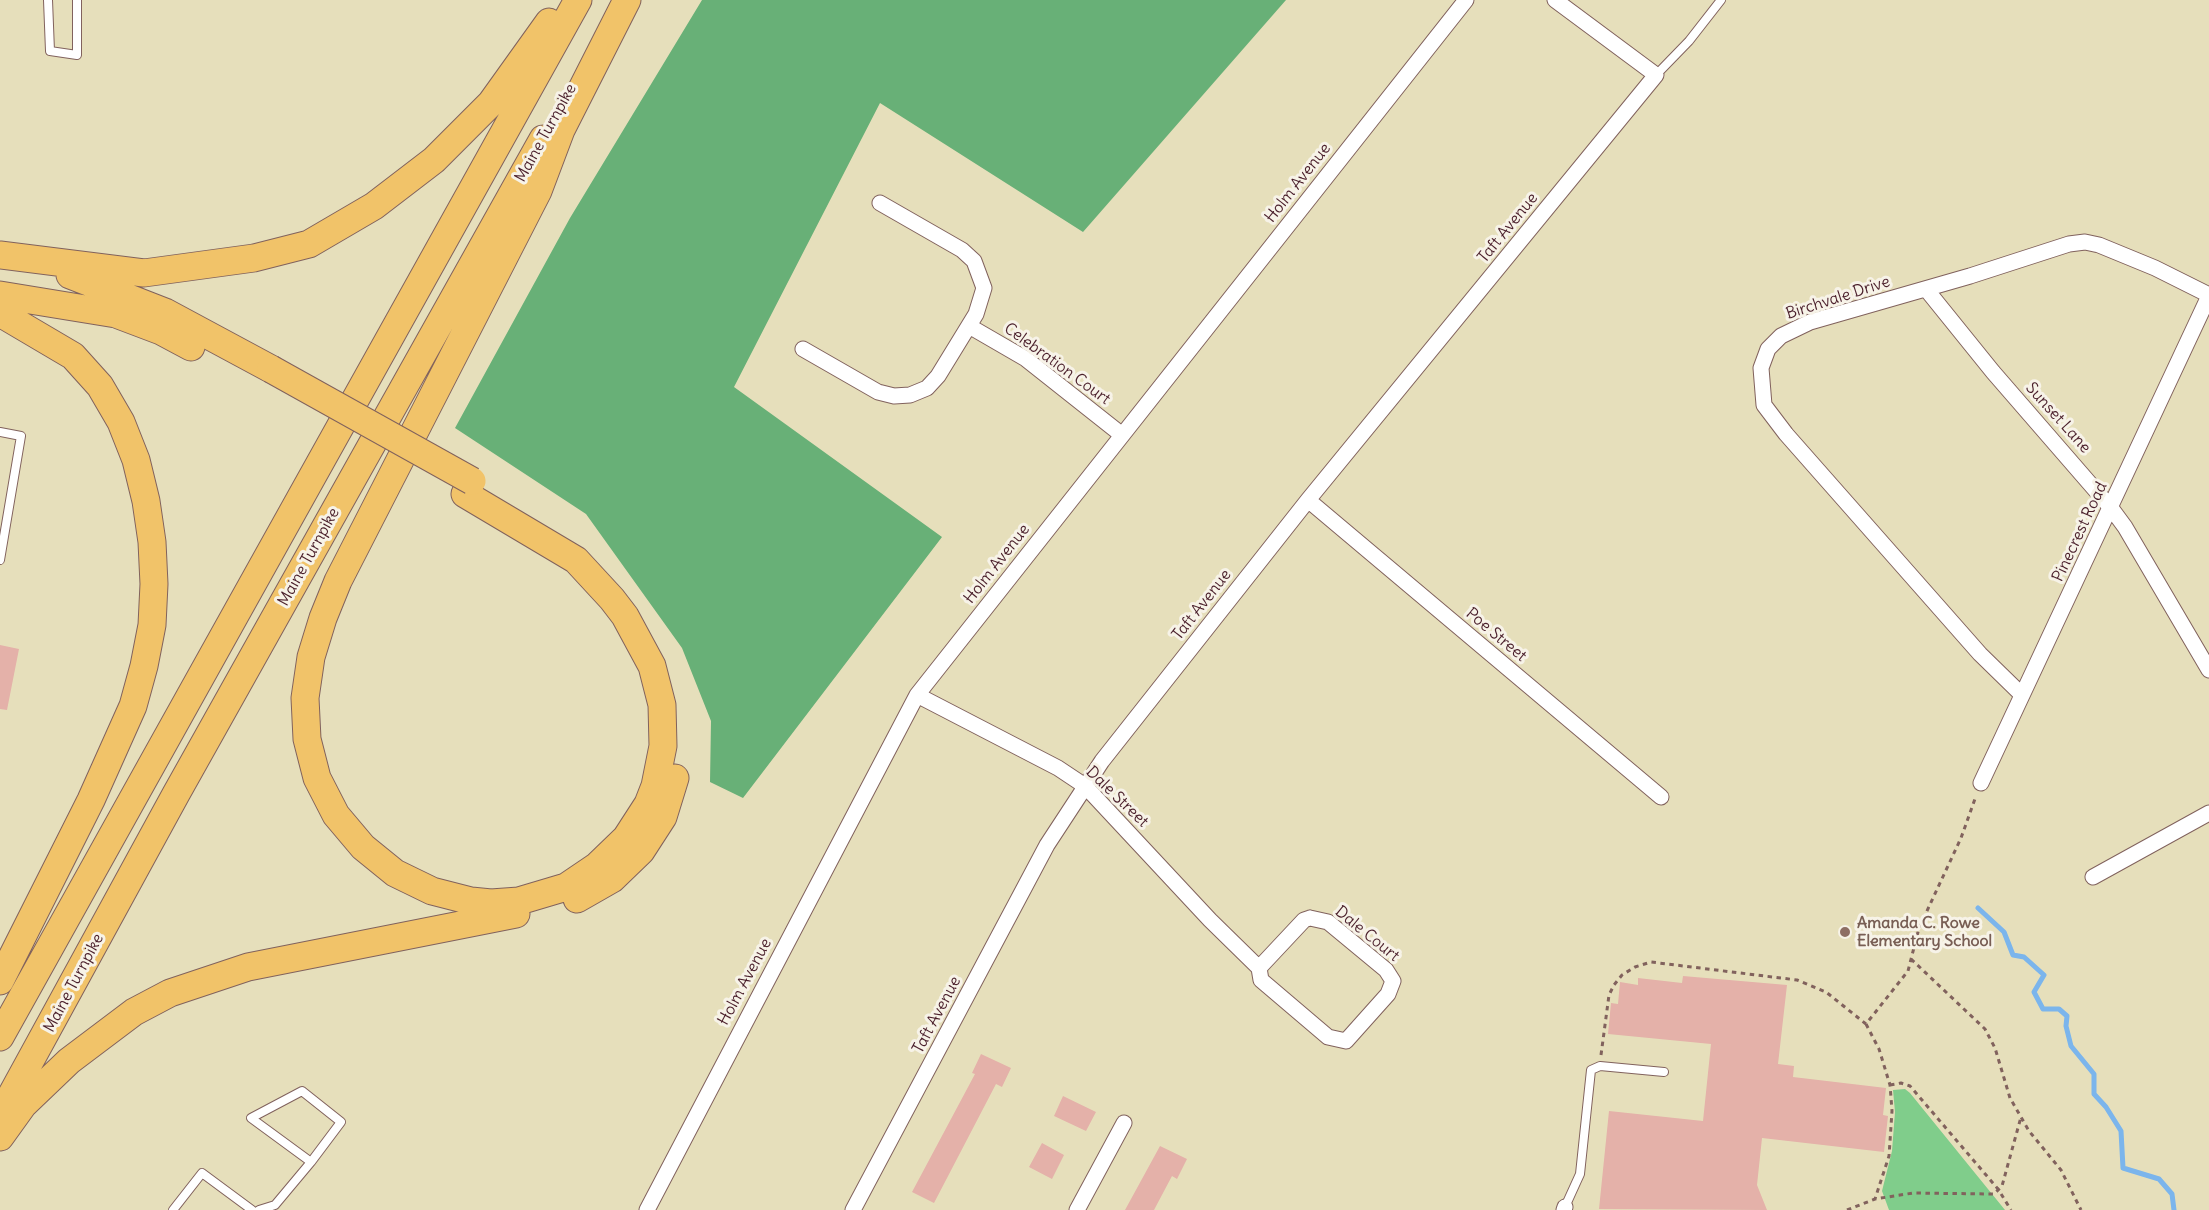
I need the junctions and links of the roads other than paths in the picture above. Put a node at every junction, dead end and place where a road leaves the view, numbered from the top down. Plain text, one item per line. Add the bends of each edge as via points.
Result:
1 (48, 0) edge
2 (77, 0) edge
3 (621, 0) edge
4 (627, 0) edge
5 (1466, 0) edge
6 (1555, 0) edge
7 (1721, 0) edge
8 (575, 5) edge
9 (1656, 75) junction
10 (880, 203) dead end
11 (6, 256) edge
12 (1926, 289) junction
13 (0, 294) edge
14 (2209, 295) edge
15 (0, 313) edge
16 (969, 326) junction
17 (803, 349) dead end
18 (267, 377) junction
19 (0, 432) edge
20 (1122, 435) junction
21 (468, 487) junction
22 (1308, 500) junction
23 (2111, 508) junction
24 (0, 560) edge
25 (2209, 670) edge
26 (917, 694) junction
27 (2022, 695) junction
28 (1981, 783) road end
29 (1085, 786) junction
30 (1661, 797) dead end
31 (2209, 813) edge
32 (2093, 877) dead end
33 (1259, 968) junction
34 (0, 981) edge
35 (0, 1037) edge
36 (1664, 1072) dead end
37 (0, 1116) edge
38 (1124, 1123) dead end
39 (0, 1137) edge
40 (311, 1162) junction
41 (1565, 1208) edge
42 (173, 1210) edge
43 (252, 1210) edge
44 (259, 1210) edge
45 (647, 1210) edge
46 (853, 1210) edge
47 (1077, 1210) edge

1 - 2 lane via 50,51 77,55
3 - 37 highway, Maine Turnpike
4 - 21 highway via 561,130 538,191 338,580 311,657 305,698 307,739 317,778 336,815 363,847 395,873 432,891 491,903 566,887 597,866 626,838 655,786 663,746 662,705 652,666 612,599 576,560
5 - 20 street, Holm Avenue
6 - 9 street
7 - 9 lane
8 - 11 highway via 548,22 491,103 434,160 374,206 309,244 254,258 144,273
8 - 35 highway
9 - 22 street, Taft Avenue
10 - 16 street via 962,250 974,261 984,288
11 - 18 highway via 77,277 165,312
12 - 14 street, Birchvale Drive via 2085,242 2155,268
12 - 23 street, Sunset Lane
12 - 27 street, Birchvale Drive via 1810,322 1781,336 1768,349 1761,368 1764,405 1785,434 1972,645
13 - 18 highway via 116,314
14 - 23 street, Pinecrest Road
15 - 34 highway via 73,356 100,386 121,422 146,501 154,584 148,645 133,706 96,790
16 - 17 street via 938,376 927,388 910,395 878,392
16 - 20 street, Celebration Court via 1026,359
18 - 21 highway
19 - 24 lane via 21,436
20 - 26 street, Holm Avenue
21 - 39 highway via 586,547 621,583 665,660 678,718 675,779 663,817 641,851 612,879 577,899 248,967 170,993 126,1018 69,1061 23,1106
22 - 29 street, Taft Avenue
22 - 30 street, Poe Street
23 - 25 street, Sunset Lane
23 - 27 street, Pinecrest Road
26 - 29 street, Dale Street
26 - 45 street, Holm Avenue
27 - 28 street, Pinecrest Road
29 - 33 street, Dale Street
29 - 46 street, Taft Avenue via 1047,845
31 - 32 street
33 - 33 street, Dale Court via 1305,920 1316,918 1328,922 1386,970 1393,981 1388,994 1352,1038 1341,1042 1328,1037 1266,985
36 - 41 lane via 1600,1066 1591,1070 1580,1174
38 - 47 street
40 - 40 lane via 341,1122 302,1091 250,1118
40 - 44 lane via 275,1205
42 - 43 lane via 202,1173

